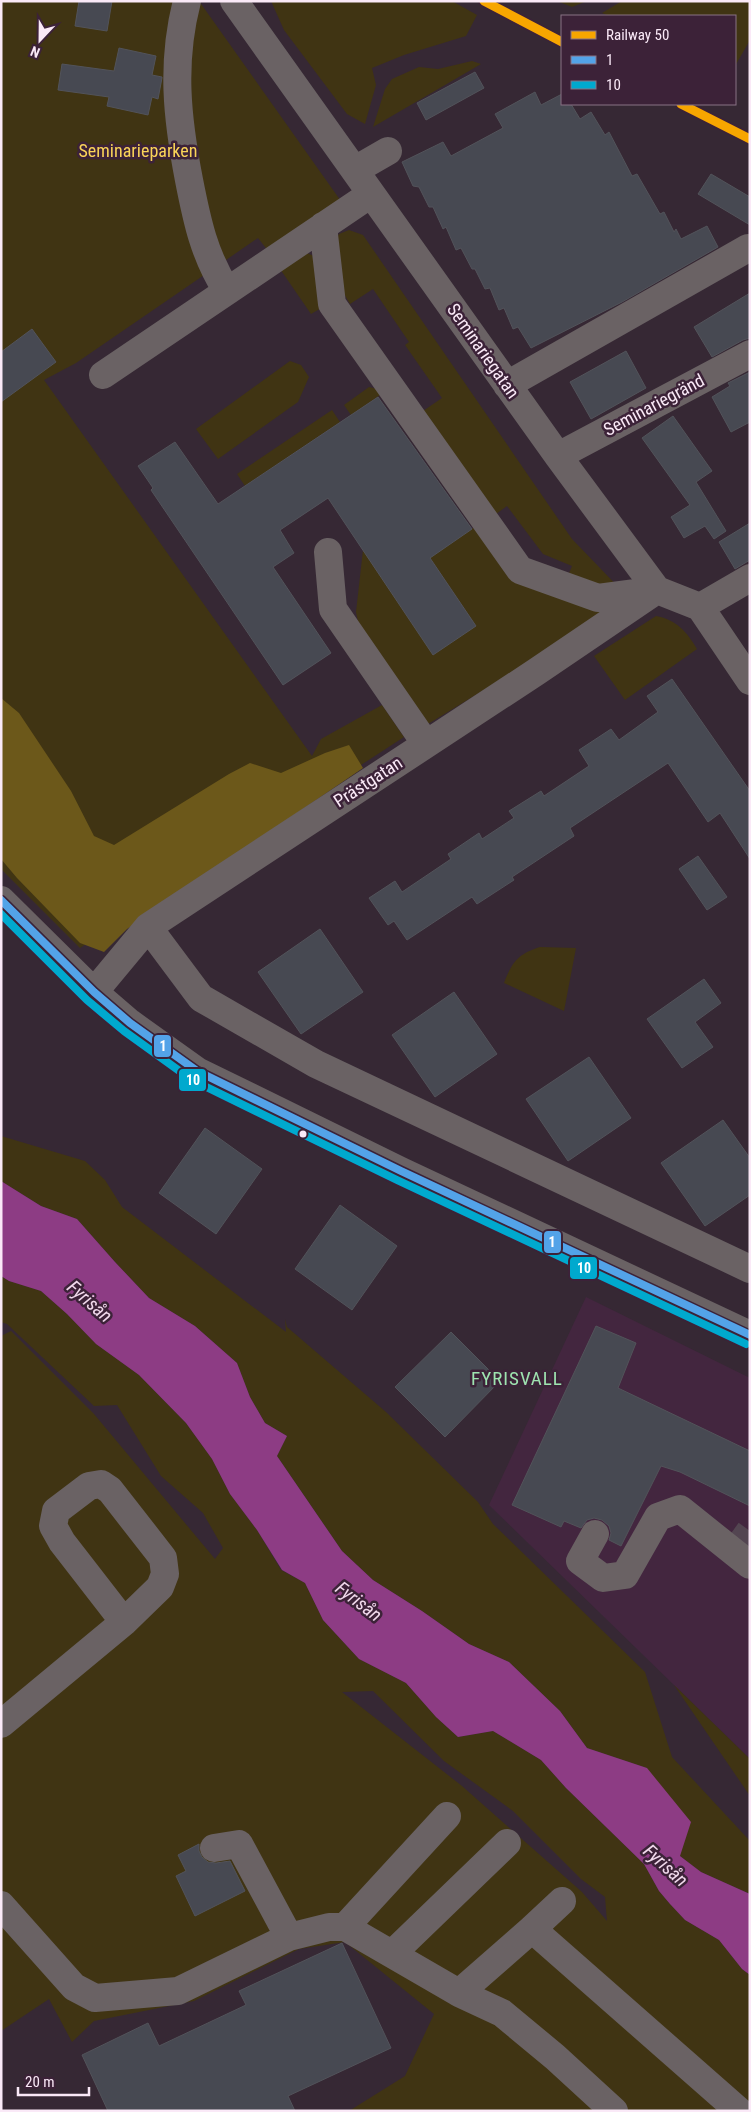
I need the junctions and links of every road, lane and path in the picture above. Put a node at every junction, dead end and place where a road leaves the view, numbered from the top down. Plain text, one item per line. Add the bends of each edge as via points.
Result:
1 (187, 1) edge
2 (234, 1) edge
3 (388, 151) dead end
4 (355, 170) junction
5 (371, 194) junction
6 (323, 226) junction
7 (748, 248) dead end
8 (227, 291) junction
9 (750, 354) edge
10 (103, 375) dead end
11 (507, 384) junction
12 (558, 456) junction
13 (328, 552) dead end
14 (750, 578) edge
15 (657, 590) junction
16 (700, 607) junction
17 (750, 681) edge
18 (426, 744) junction
19 (1, 900) edge
20 (148, 927) junction
21 (94, 992) junction
22 (750, 1269) edge
23 (750, 1335) edge
24 (595, 1534) dead end
25 (750, 1565) edge
26 (124, 1622) junction
27 (1, 1724) edge
28 (447, 1816) dead end
29 (507, 1843) dead end
30 (214, 1848) dead end
31 (562, 1901) dead end
32 (1, 1905) edge
33 (345, 1927) junction
34 (532, 1929) junction
35 (289, 1937) junction
36 (392, 1954) junction
37 (459, 1993) junction
38 (614, 2111) edge
39 (739, 2111) edge

1 - 8 street via 176,84 178,123 197,223 213,269
2 - 4 street, Seminariegatan
3 - 4 street
4 - 5 street, Seminariegatan
5 - 6 street
5 - 11 street, Seminariegatan
6 - 8 street
6 - 15 street via 332,304 520,570 598,598
7 - 11 street
8 - 10 street
9 - 12 street, Seminariegränd
11 - 12 street, Seminariegatan
12 - 15 street, Seminariegatan
13 - 18 street via 333,610
14 - 16 street
15 - 16 street
15 - 18 street, Prästgatan via 541,680 478,720
16 - 17 street
18 - 20 street, Prästgatan via 405,767 204,902
19 - 21 street
20 - 21 street, Prästgatan
20 - 22 street via 201,998 299,1054 442,1125
21 - 23 street via 130,1023 197,1071
24 - 25 street via 580,1561 603,1578 624,1574 658,1517 680,1509
26 - 26 street via 160,1587 165,1574 163,1558 110,1490 101,1484 89,1486 56,1512 53,1526
26 - 27 street
28 - 33 street
29 - 36 street
30 - 35 street via 239,1844
31 - 34 street
32 - 35 street via 74,1987 95,1998 178,1991
33 - 35 street via 329,1927
33 - 36 street
34 - 37 street
34 - 39 street
36 - 37 street
37 - 38 street via 502,2012

